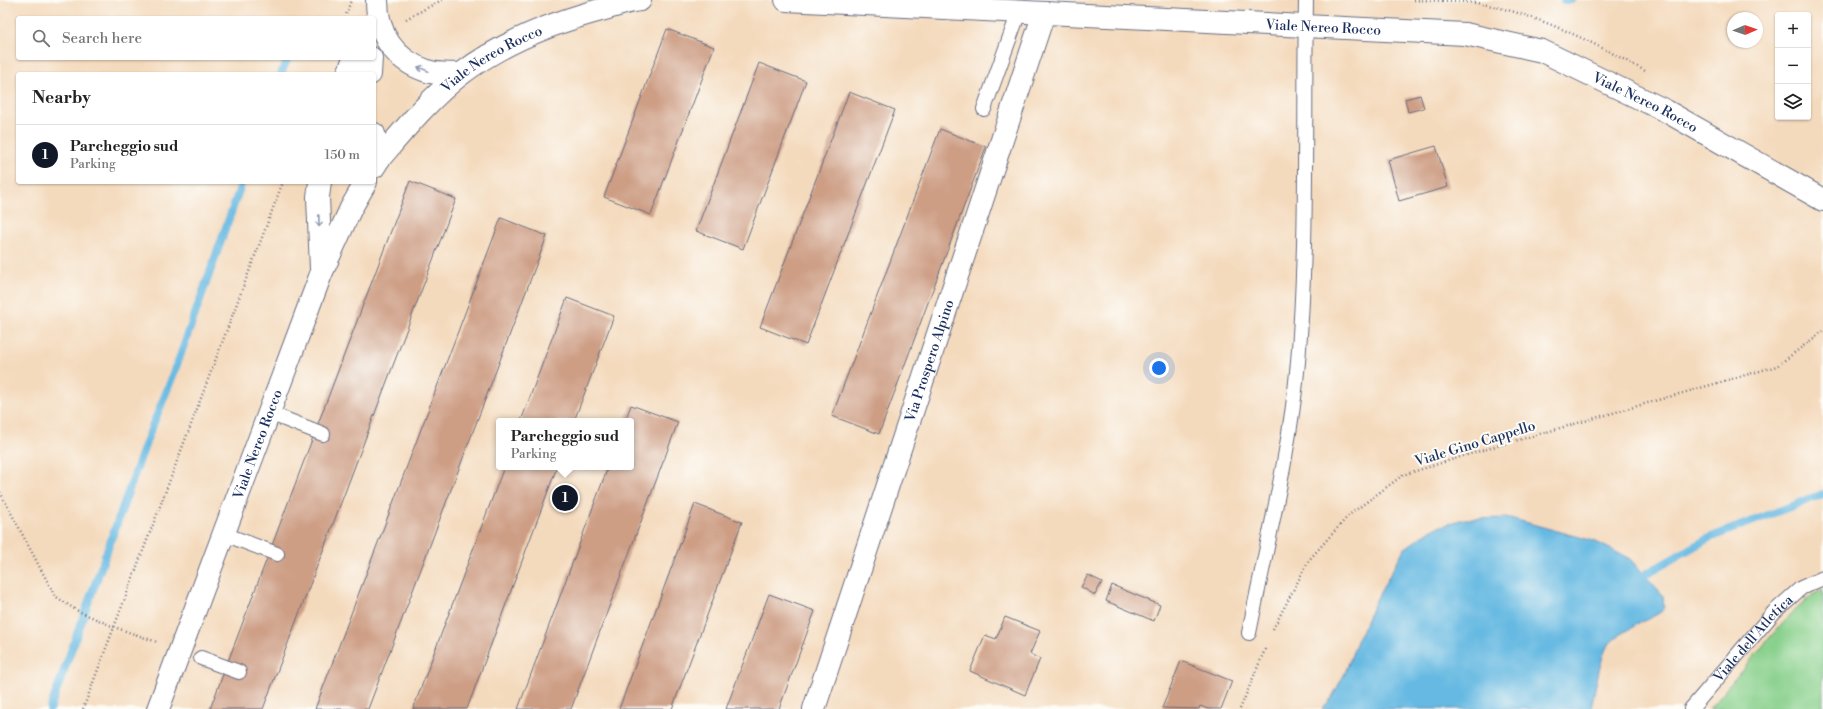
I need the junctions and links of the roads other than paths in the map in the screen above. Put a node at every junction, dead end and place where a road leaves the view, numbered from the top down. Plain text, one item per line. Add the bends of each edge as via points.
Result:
1 (640, 0) edge
2 (786, 0) edge
3 (1306, 0) edge
4 (374, 9) edge
5 (1018, 12) junction
6 (1044, 13) junction
7 (1306, 26) junction
8 (353, 60) edge
9 (371, 60) edge
10 (349, 72) edge
11 (370, 72) edge
12 (461, 74) junction
13 (984, 109) dead end
14 (376, 162) edge
15 (320, 184) edge
16 (365, 184) edge
17 (1823, 200) edge
18 (321, 274) junction
19 (269, 413) junction
20 (323, 434) dead end
21 (224, 534) junction
22 (278, 554) dead end
23 (1823, 578) edge
24 (1249, 633) dead end
25 (201, 658) dead end
26 (239, 672) dead end
27 (158, 709) edge
28 (814, 709) edge
29 (1691, 709) edge

1 - 12 street, Viale Nereo Rocco via 575,16 524,38
2 - 5 street, Viale Nereo Rocco
3 - 7 lane
12 -> 4 street via 428,72 406,62 388,43
5 - 6 street, Viale Nereo Rocco
5 - 13 lane
6 - 7 street, Viale Nereo Rocco
6 - 28 street, Via Prospero Alpino
7 - 17 street, Viale Nereo Rocco via 1466,34 1542,51 1666,111
7 - 24 lane via 1304,216 1298,362 1283,467
8 - 10 street
9 - 11 street
12 - 14 street, Viale Nereo Rocco via 422,110
15 -> 18 street
16 - 18 street, Viale Nereo Rocco
18 - 19 street, Viale Nereo Rocco
19 - 20 lane
19 - 21 street, Viale Nereo Rocco
21 - 22 lane
21 - 27 street, Viale Nereo Rocco
23 - 29 lane, Viale dell'Atletica via 1801,588 1774,612
25 - 26 lane

